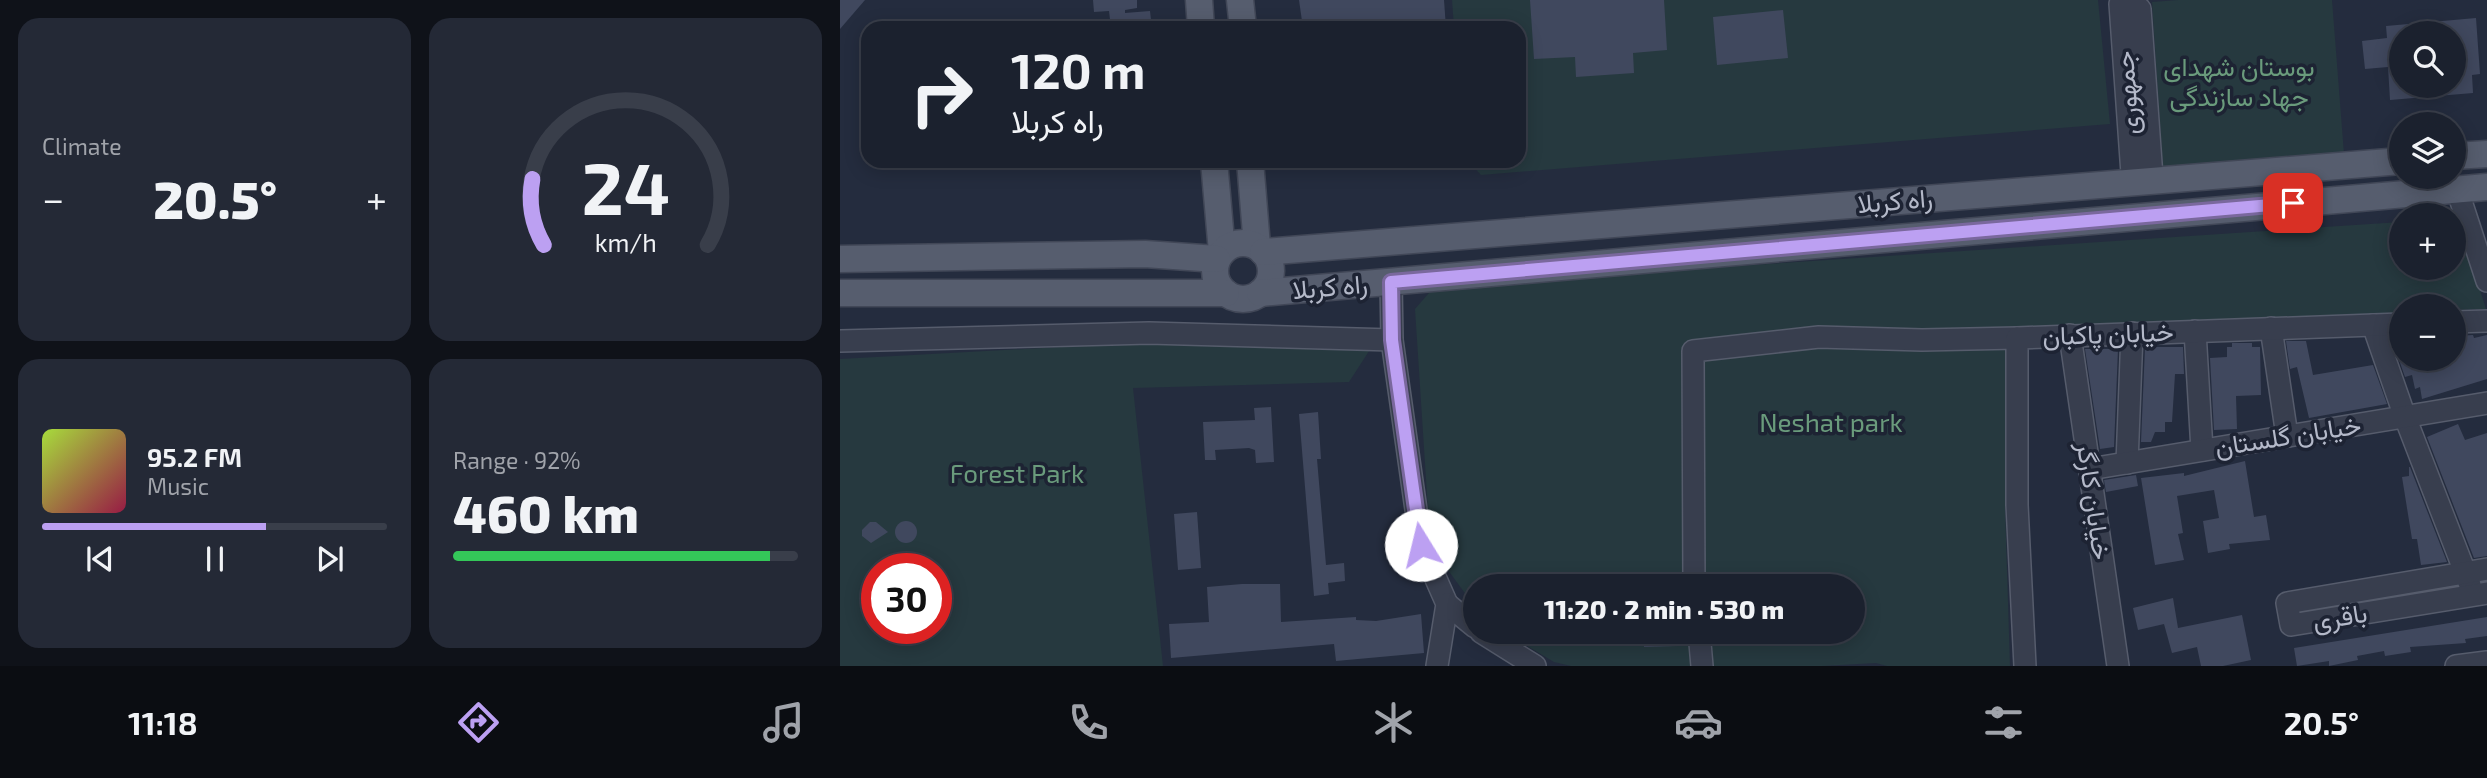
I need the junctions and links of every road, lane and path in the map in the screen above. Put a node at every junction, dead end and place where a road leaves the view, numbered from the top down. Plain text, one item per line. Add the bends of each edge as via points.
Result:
1 (1199, 0) edge
2 (1240, 0) edge
3 (2123, 0) edge
4 (2131, 0) edge
5 (1200, 21) edge
6 (1242, 21) edge
7 (2487, 154) edge
8 (2466, 155) edge
9 (2389, 162) edge
10 (1214, 168) edge
11 (1251, 168) edge
12 (2144, 181) junction
13 (2487, 187) edge
14 (2466, 188) edge
15 (2457, 189) joint
16 (1260, 249) junction
17 (1219, 255) junction
18 (840, 259) edge
19 (2487, 281) edge
20 (1391, 282) junction
21 (840, 293) edge
22 (1226, 293) junction
23 (1260, 293) junction
24 (2487, 321) edge
25 (2466, 322) edge
26 (2389, 324) edge
27 (2373, 325) junction
28 (2271, 328) junction
29 (2195, 331) junction
30 (2132, 333) junction
31 (2070, 335) junction
32 (2017, 338) junction
33 (1392, 340) junction
34 (840, 341) edge
35 (2487, 403) edge
36 (2405, 417) junction
37 (2287, 436) junction
38 (2202, 450) junction
39 (2127, 463) junction
40 (2090, 469) junction
41 (2477, 570) edge
42 (1694, 574) edge
43 (2479, 594) edge
44 (1447, 604) junction
45 (1463, 617) edge
46 (1500, 644) edge
47 (1700, 644) edge
48 (2487, 662) edge
49 (1437, 666) edge
50 (1535, 666) edge
51 (1702, 666) edge
52 (2025, 666) edge
53 (2118, 666) edge
54 (2456, 666) edge

1 - 5 main road
2 - 6 main road
3 - 12 street, جمهوری via 2133,174
4 - 12 street via 2140,9 2152,177
7 - 8 main road
9 - 12 main road, راه کربلا
10 - 17 main road
11 - 16 main road
12 - 16 main road, راه کربلا
13 - 14 main road, راه کربلا
15 - 19 street
15 - 20 main road, راه کربلا
16 - 17 main road via 1238,243
16 - 23 main road via 1268,259 1270,277
17 - 18 main road
17 - 22 main road via 1215,278
20 - 23 main road, راه کربلا
20 - 33 street
21 - 22 main road
22 - 23 main road via 1243,299
24 - 25 street
26 - 27 street, خیابان پاکبان
27 - 28 street, خیابان پاکبان
27 - 36 street
28 - 29 street, خیابان پاکبان
28 - 37 street
29 - 30 street, خیابان پاکبان
29 - 38 street
30 - 31 street, خیابان پاکبان
30 - 39 street
31 - 32 street, خیابان پاکبان
31 - 40 street, خیابان کارگر
32 - 42 street via 1819,337 1693,351
32 - 52 street, خیابان پاکبان via 2017,505
33 - 34 street via 1149,333
33 - 44 street via 1421,545
35 - 36 street, خیابان گلستان
36 - 37 street, خیابان گلستان
36 - 41 street
37 - 38 street, خیابان گلستان
38 - 39 street, خیابان گلستان
39 - 40 street, خیابان گلستان
40 - 53 street, خیابان کارگر
41 - 43 street
41 - 43 street, باقری via 2287,603 2291,625
44 - 45 street
44 - 49 street
46 - 50 street
47 - 51 street
48 - 54 street

